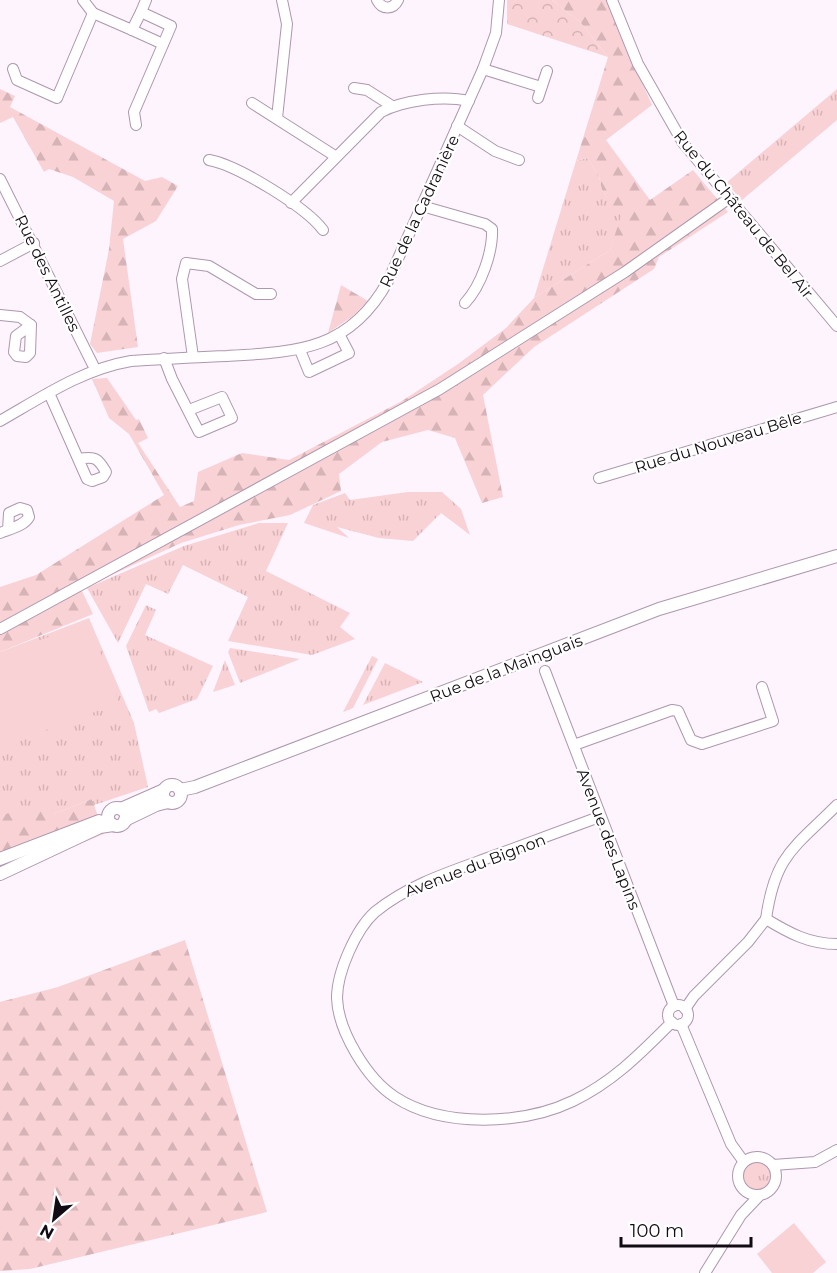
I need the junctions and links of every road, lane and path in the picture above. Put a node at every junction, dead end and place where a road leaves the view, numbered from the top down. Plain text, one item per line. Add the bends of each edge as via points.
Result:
1 (83, 0) edge
2 (146, 0) edge
3 (282, 0) edge
4 (377, 0) edge
5 (398, 0) edge
6 (499, 0) edge
7 (612, 0) edge
8 (141, 12) junction
9 (93, 13) junction
10 (132, 30) junction
11 (163, 44) junction
12 (13, 69) dead end
13 (483, 69) junction
14 (547, 71) dead end
15 (354, 88) dead end
16 (469, 101) junction
17 (252, 103) dead end
18 (392, 106) junction
19 (277, 118) junction
20 (136, 125) dead end
21 (457, 126) junction
22 (336, 156) junction
23 (209, 160) dead end
24 (519, 160) dead end
25 (0, 179) edge
26 (728, 199) junction
27 (291, 203) junction
28 (422, 206) junction
29 (323, 230) dead end
30 (34, 243) junction
31 (0, 261) edge
32 (271, 294) dead end
33 (465, 303) dead end
34 (0, 315) edge
35 (31, 325) dead end
36 (837, 326) edge
37 (339, 334) junction
38 (300, 350) junction
39 (193, 357) junction
40 (164, 358) junction
41 (95, 369) junction
42 (49, 393) junction
43 (837, 407) edge
44 (189, 410) dead end
45 (0, 422) edge
46 (80, 459) dead end
47 (599, 478) dead end
48 (837, 556) edge
49 (0, 628) edge
50 (545, 671) dead end
51 (762, 687) dead end
52 (574, 745) junction
53 (837, 805) edge
54 (599, 817) junction
55 (110, 821) junction
56 (0, 859) edge
57 (0, 873) edge
58 (766, 919) junction
59 (837, 944) edge
60 (680, 1008) junction
61 (676, 1023) junction
62 (837, 1150) edge
63 (744, 1162) junction
64 (773, 1165) junction
65 (741, 1186) junction
66 (759, 1196) junction
67 (741, 1215) junction
68 (705, 1273) edge

1 - 9 street
2 - 8 street
3 - 19 street via 287,24
4 - 5 street via 388,8
6 - 13 street, Rue de la Cadranière via 496,33
7 - 26 street, Rue du Château de Bel Air via 659,105 683,143
8 - 10 street
8 - 11 street via 171,26
9 - 10 street
9 - 12 street via 57,98 17,80
10 - 11 street
11 - 20 street via 134,112
13 - 14 street via 540,92
13 - 16 street, Rue de la Cadranière
15 - 18 street via 367,90
16 - 18 street via 454,97
16 - 21 street, Rue de la Cadranière
17 - 19 street
18 - 22 street
19 - 22 street
21 - 24 street via 495,151
21 - 28 street, Rue de la Cadranière
22 - 27 street
23 - 27 street via 223,163
25 - 30 street, Rue des Antilles
26 - 36 street, Rue du Château de Bel Air
26 - 49 street via 625,272 440,388
27 - 29 street via 313,217
28 - 33 street via 492,229 476,291
28 - 37 street, Rue de la Cadranière via 382,292 354,324
30 - 31 street
30 - 41 street, Rue des Antilles
32 - 39 street via 256,294 209,266 186,263 182,279
34 - 35 street via 20,317
37 - 38 street, Rue de la Cadranière
37 - 38 street via 349,353 309,372
38 - 39 street, Rue de la Cadranière
39 - 40 street, Rue de la Cadranière
40 - 41 street, Rue de la Cadranière
40 - 44 street
41 - 42 street, Rue de la Cadranière
42 - 45 street, Rue de la Cadranière
42 - 46 street
43 - 47 street, Rue du Nouveau Bêle
48 - 55 street, Rue de la Mainguais via 659,609 180,790 178,800 166,796 156,805 123,815 120,825
50 - 52 street, Avenue des Lapins
51 - 52 street via 772,721 702,744 691,740 682,716 672,711
52 - 54 street, Avenue des Lapins
53 - 58 street via 785,856 773,878
54 - 60 street, Avenue des Lapins
54 - 61 street, Avenue du Bignon via 432,879 398,895 373,914 352,945 337,998 352,1047 366,1069 393,1096 420,1110 444,1118 513,1118 571,1102 593,1091 619,1074
55 - 56 street
55 - 57 street
58 - 59 street via 794,936
58 - 60 street via 748,942
60 - 61 street via 687,1018
60 - 61 street via 668,1014
61 - 63 street via 731,1144
62 - 64 street via 815,1162
63 - 64 street via 756,1157
63 - 65 street via 738,1173
64 - 66 street via 777,1176 774,1187
65 - 66 street via 748,1194
65 - 67 street
66 - 67 street
67 - 68 street

